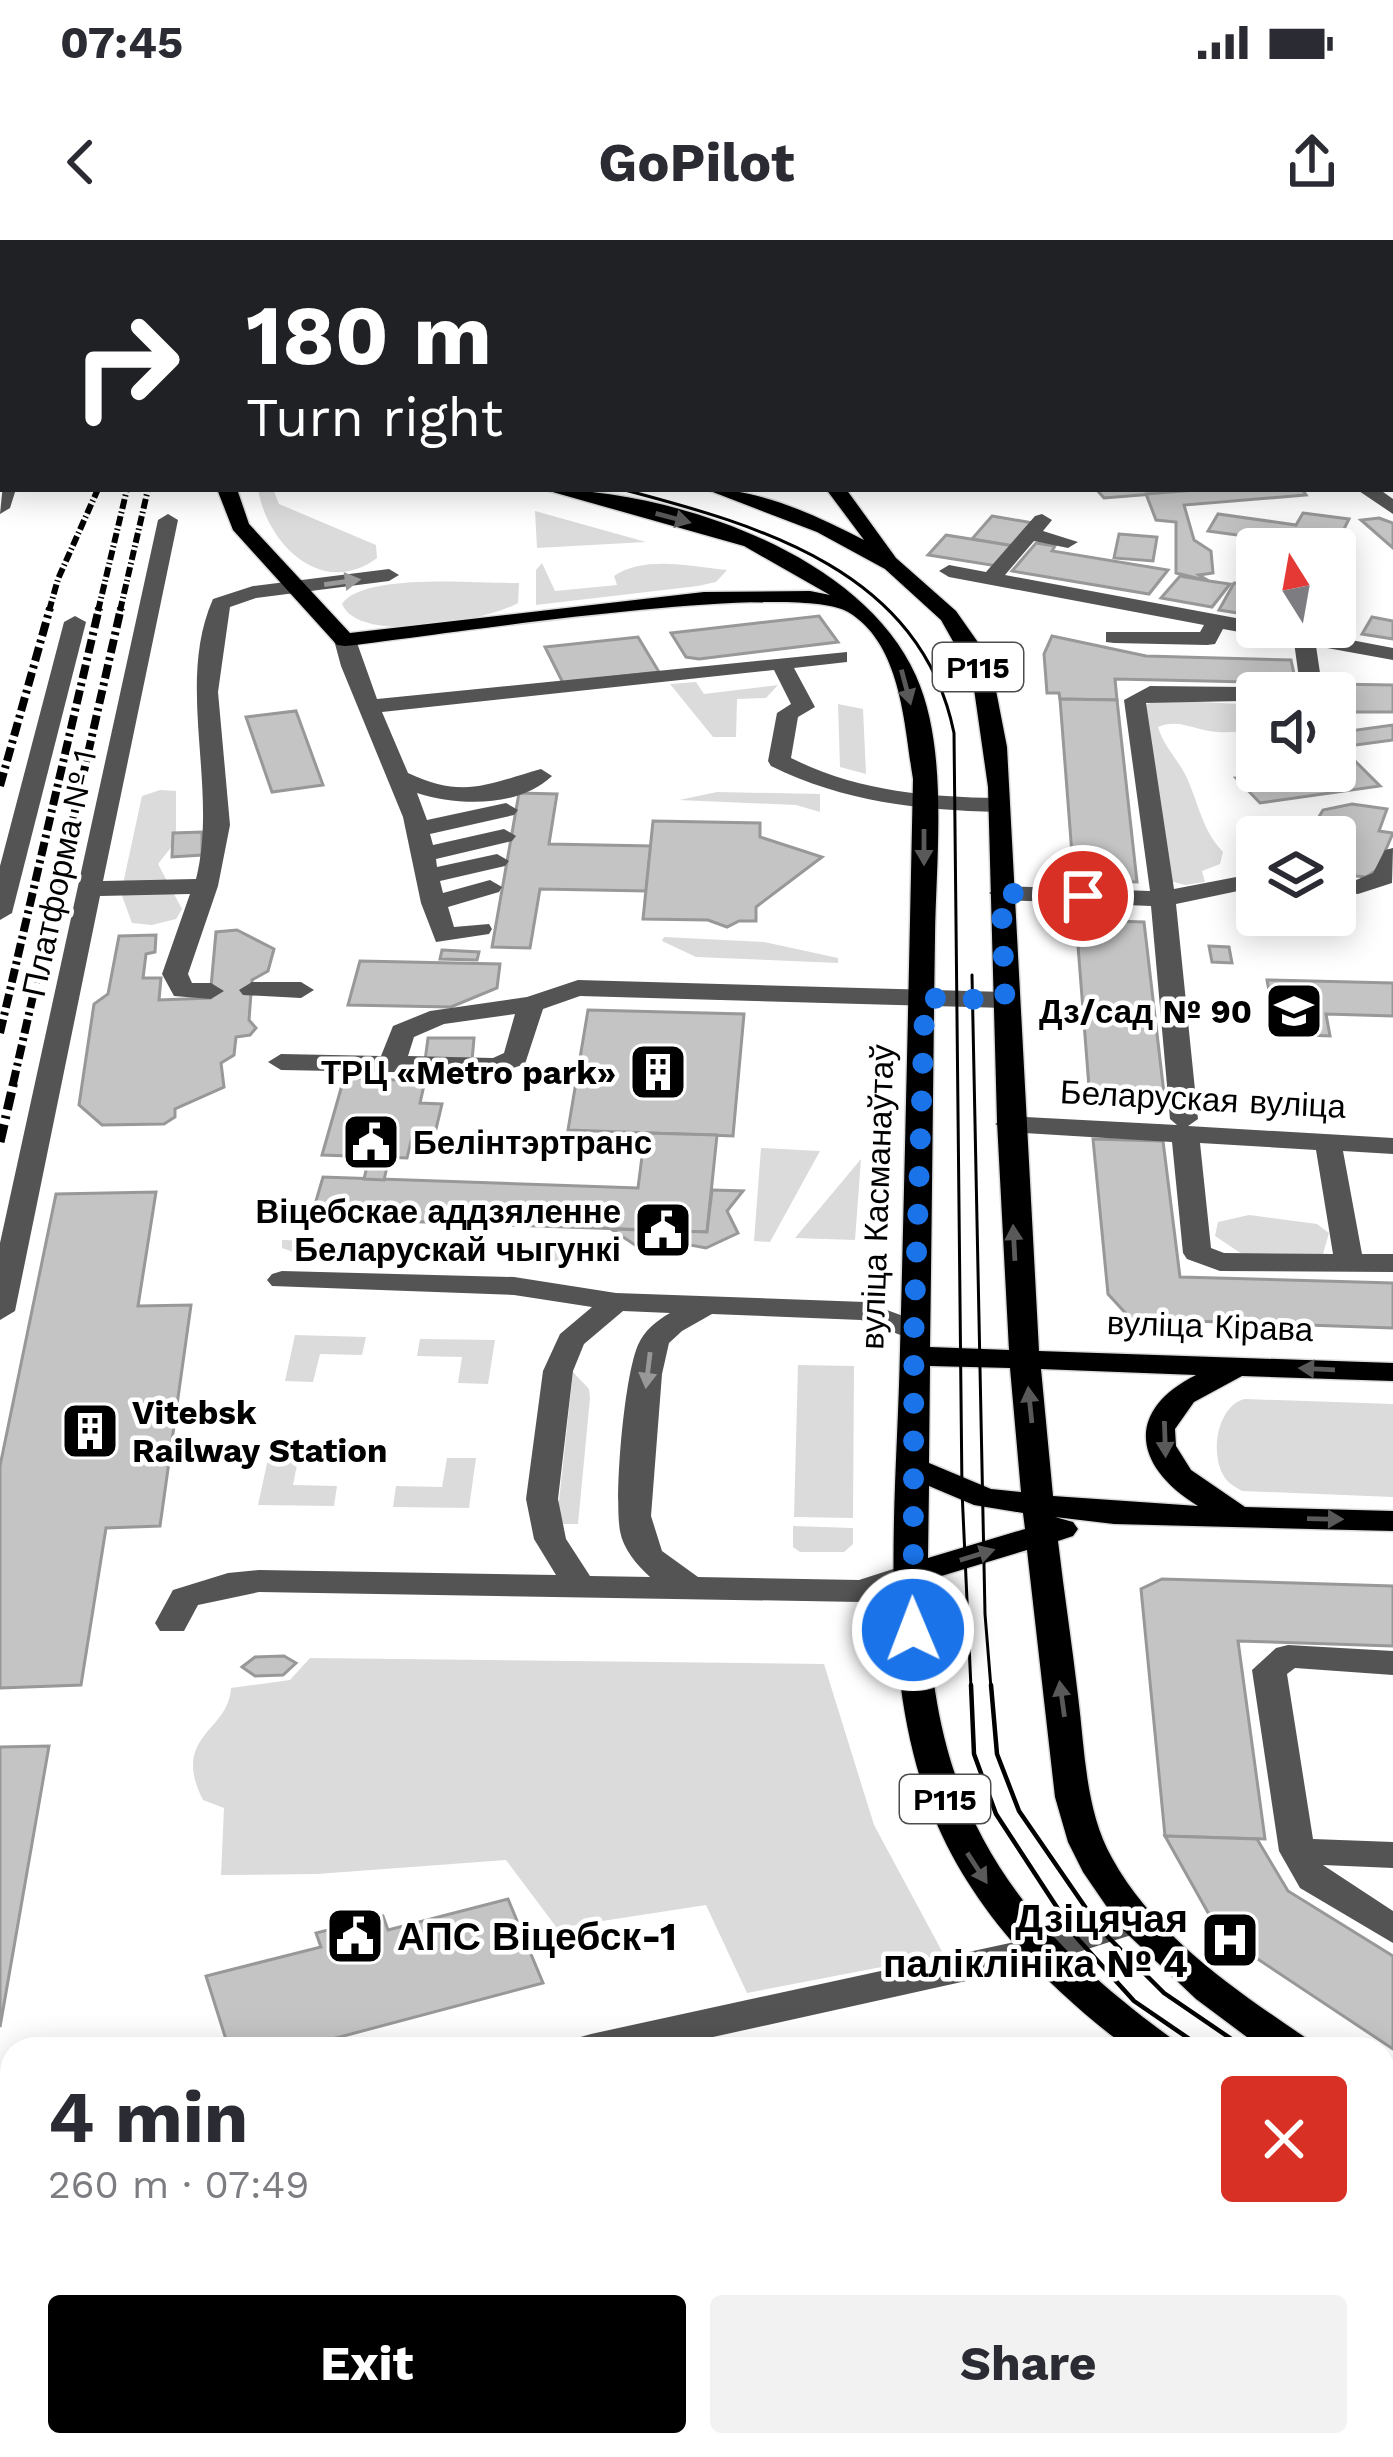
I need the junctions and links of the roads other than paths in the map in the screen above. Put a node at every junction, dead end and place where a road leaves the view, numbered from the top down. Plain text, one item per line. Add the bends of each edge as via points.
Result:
1 (228, 492) edge
2 (564, 492) edge
3 (723, 492) edge
4 (838, 492) edge
5 (168, 520) dead end
6 (722, 532) junction
7 (1068, 542) dead end
8 (900, 571) junction
9 (949, 572) dead end
10 (389, 575) dead end
11 (992, 578) junction
12 (294, 588) junction
13 (704, 598) junction
14 (857, 608) junction
15 (1217, 621) junction
16 (75, 622) dead end
17 (1236, 625) edge
18 (1114, 637) dead end
19 (346, 640) junction
20 (1356, 647) edge
21 (1393, 654) edge
22 (838, 657) dead end
23 (781, 664) junction
24 (1236, 694) edge
25 (368, 707) junction
26 (396, 776) junction
27 (541, 776) dead end
28 (924, 803) junction
29 (998, 806) junction
30 (1393, 855) edge
31 (496, 862) junction
32 (427, 872) junction
33 (1236, 884) edge
34 (206, 886) junction
35 (1356, 887) edge
36 (90, 889) junction
37 (1001, 893) junction
38 (1163, 899) junction
39 (0, 913) edge
40 (252, 990) dead end
41 (301, 990) dead end
42 (211, 991) dead end
43 (925, 998) junction
44 (1005, 1000) junction
45 (532, 1004) junction
46 (281, 1062) dead end
47 (392, 1064) junction
48 (1009, 1124) junction
49 (1185, 1126) junction
50 (1328, 1142) junction
51 (1393, 1146) edge
52 (1393, 1263) edge
53 (1349, 1265) junction
54 (282, 1280) dead end
55 (616, 1302) junction
56 (708, 1305) junction
57 (0, 1311) edge
58 (914, 1343) junction
59 (1024, 1359) junction
60 (1240, 1365) junction
61 (1393, 1372) edge
62 (913, 1468) junction
63 (1258, 1517) junction
64 (1040, 1520) junction
65 (1393, 1521) edge
66 (912, 1574) junction
67 (581, 1588) junction
68 (693, 1589) junction
69 (861, 1591) junction
70 (911, 1612) junction
71 (172, 1624) dead end
72 (1393, 1663) edge
73 (1297, 1851) junction
74 (1393, 1855) edge
75 (1137, 1918) junction
76 (1393, 1929) edge
77 (1038, 1951) junction
78 (646, 2037) edge
79 (1140, 2037) edge
80 (1274, 2037) edge

1 - 12 main road via 239,526
2 -> 6 main road, вуліца Касманаўтаў / Р115
3 - 8 main road, Р115 via 843,537
4 - 8 main road
5 - 36 street, Платформа № 1
6 - 13 main road via 752,560 751,571 740,585
6 - 14 main road, вуліца Касманаўтаў / Р115 via 810,572
7 - 11 street via 1037,527
8 - 29 main road, Р115 via 973,650 986,689
9 - 11 street
12 -> 10 street
11 - 15 street
12 - 19 main road
12 - 34 street via 220,603 207,692 218,825
13 - 14 main road via 810,597
13 - 19 main road
14 -> 28 main road, вуліца Касманаўтаў / Р115 via 905,674
15 - 17 street
15 - 18 street via 1207,639
16 - 39 street
19 - 25 street
20 - 21 street
22 - 23 street
23 - 25 street
23 - 28 street via 805,707 788,712 779,761 821,784
24 - 38 street via 1150,693 1135,700
25 - 26 street
26 - 27 street via 428,794 486,795
26 - 32 street
28 - 29 street
28 -> 43 main road, вуліца Касманаўтаў / Р115
29 - 37 main road, Р115
30 - 35 street via 1383,878
31 - 32 street
31 - 32 street
31 - 32 street
31 - 32 street via 445,937
33 - 38 street
34 - 36 street
34 - 42 street via 175,974 183,991
36 - 57 street, Платформа № 1
37 - 38 street
37 - 44 main road, Р115
38 - 49 street
40 - 41 street
43 - 44 street
43 - 45 street via 578,988
43 - 58 main road, вуліца Касманаўтаў / Р115
44 - 48 main road, Р115
45 - 47 street via 420,1024 402,1033
45 - 47 street via 516,1058 496,1066
46 - 47 street
48 - 49 street, Беларуская вуліца
59 -> 48 main road, Р115
49 - 50 street, Беларуская вуліца
49 - 53 street via 1197,1253 1220,1262
50 - 51 street, Беларуская вуліца
50 - 53 street
52 - 53 street
54 - 55 street via 514,1286
55 - 56 street
55 - 67 street via 571,1340 558,1371 542,1499 550,1539
56 - 58 street via 866,1311
56 -> 68 street via 651,1345 639,1466 636,1529 648,1557
58 - 59 main road, вуліца Кірава
58 - 62 main road, вуліца Касманаўтаў / Р115
59 - 60 main road, вуліца Кірава
64 -> 59 main road, Р115
61 -> 60 main road, вуліца Кірава
60 -> 63 main road via 1183,1395 1165,1415 1160,1441 1177,1477 1201,1498
62 - 64 main road
62 - 66 main road, вуліца Касманаўтаў / Р115
63 - 64 main road
63 -> 65 main road
66 -> 64 main road
75 -> 64 main road, Р115 via 1094,1860 1078,1815
66 - 69 street
66 - 70 main road, вуліца Касманаўтаў / Р115
67 - 68 street
67 - 71 street via 259,1581 185,1598
68 - 69 street
69 - 70 street
70 -> 77 main road, вуліца Касманаўтаў / Р115 via 933,1764 950,1815 970,1860
72 - 73 street via 1288,1656 1269,1670
73 - 74 street
73 - 76 street via 1313,1880
75 - 77 street
75 - 80 main road, Р115 via 1166,1954
77 - 78 street
77 - 79 main road, вуліца Касманаўтаў / Р115

